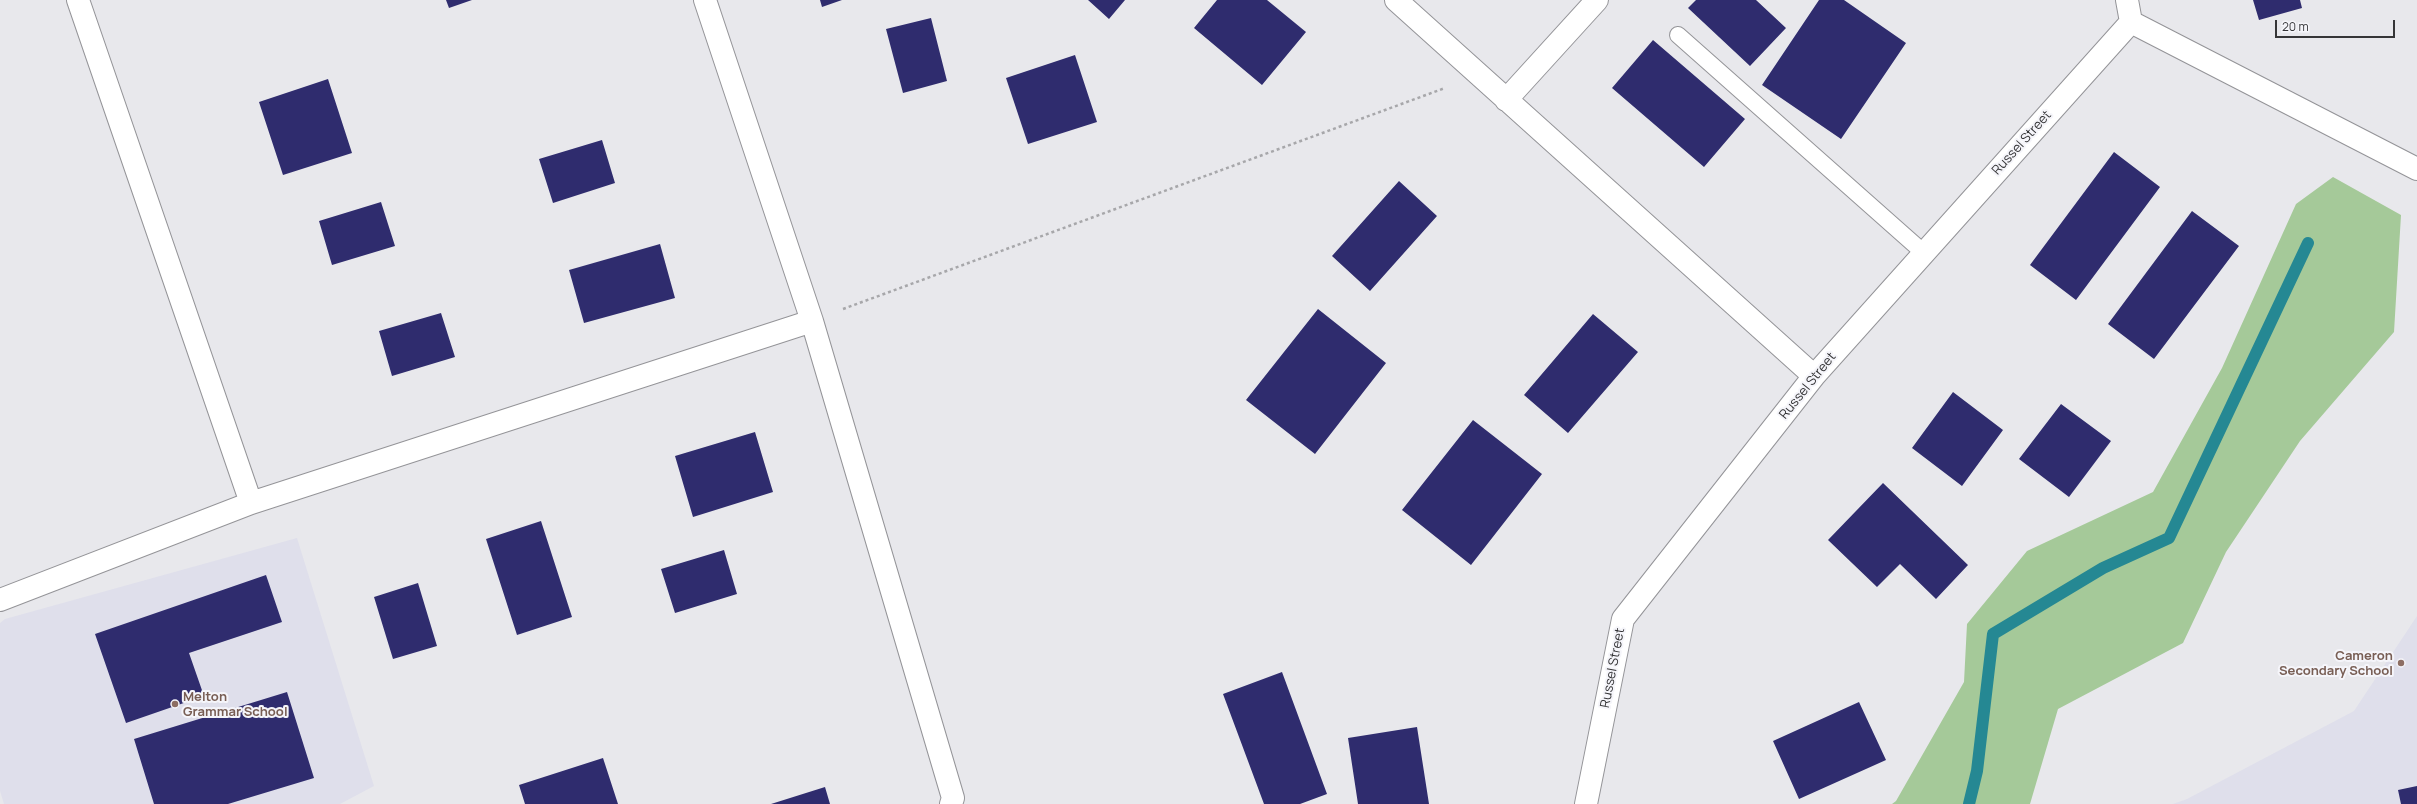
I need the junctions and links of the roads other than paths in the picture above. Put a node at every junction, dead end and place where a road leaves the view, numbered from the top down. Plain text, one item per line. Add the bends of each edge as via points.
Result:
1 (78, 0) edge
2 (705, 0) edge
3 (1396, 0) edge
4 (1597, 0) edge
5 (2127, 0) edge
6 (2131, 22) junction
7 (1678, 35) dead end
8 (1506, 100) junction
9 (2417, 169) edge
10 (1924, 253) junction
11 (812, 321) junction
12 (1814, 376) junction
13 (252, 502) junction
14 (0, 600) edge
15 (951, 804) edge
16 (1586, 804) edge

1 - 13 street
2 - 11 street
3 - 8 street
4 - 8 street
5 - 6 street
6 - 9 street
6 - 10 street, Russel Street
7 - 10 lane
8 - 12 street
10 - 12 street, Russel Street
11 - 13 street
11 - 15 street via 953,798
12 - 16 street, Russel Street via 1623,619
13 - 14 street

